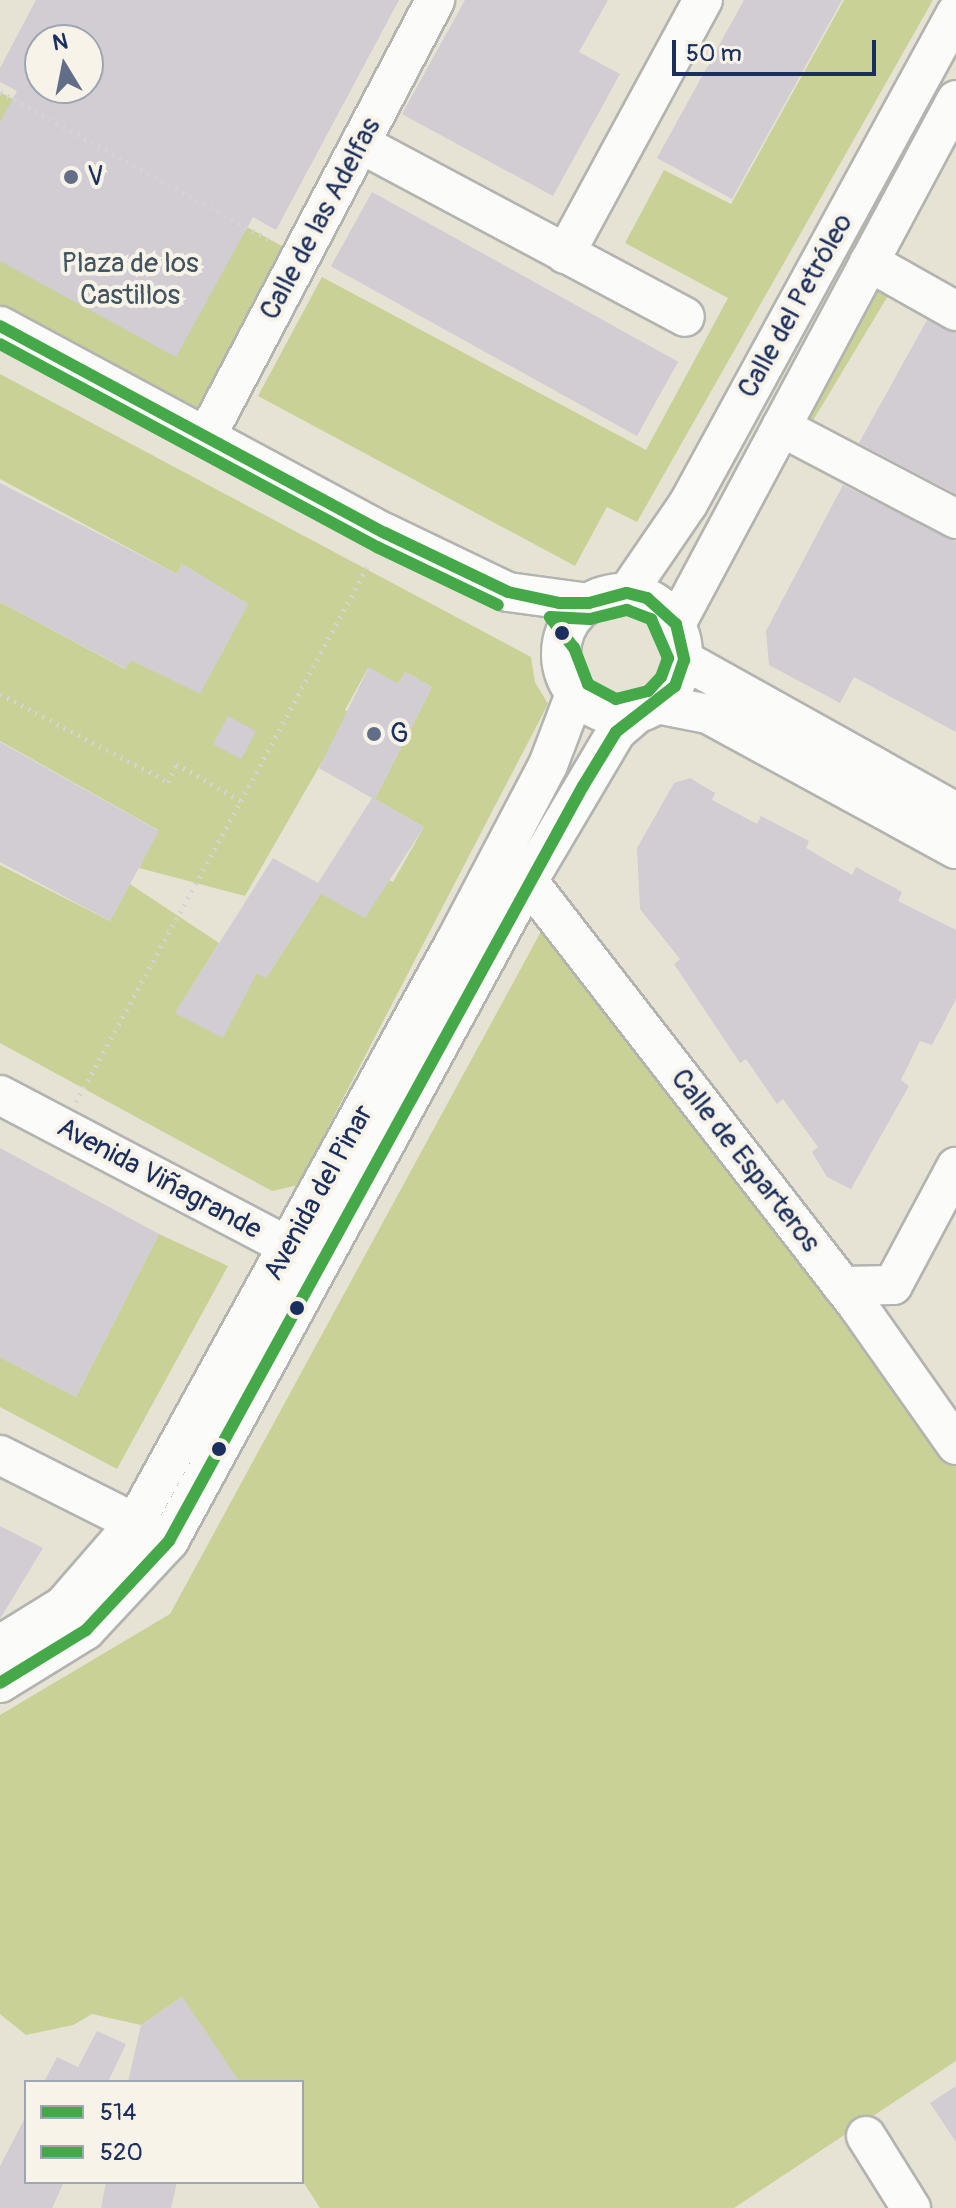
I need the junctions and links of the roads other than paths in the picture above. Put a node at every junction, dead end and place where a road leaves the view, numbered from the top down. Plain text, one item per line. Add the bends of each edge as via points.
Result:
1 (435, 0) edge
2 (703, 0) edge
3 (956, 13) edge
4 (956, 100) edge
5 (361, 144) junction
6 (565, 254) junction
7 (869, 262) junction
8 (956, 311) edge
9 (685, 317) dead end
10 (0, 326) edge
11 (781, 427) junction
12 (206, 437) junction
13 (956, 519) edge
14 (508, 592) junction
15 (627, 593) junction
16 (589, 603) junction
17 (676, 624) junction
18 (560, 655) junction
19 (684, 660) junction
20 (575, 694) junction
21 (647, 709) junction
22 (956, 812) edge
23 (956, 849) edge
24 (528, 881) junction
25 (0, 1095) edge
26 (956, 1167) edge
27 (303, 1255) junction
28 (893, 1285) junction
29 (850, 1296) junction
30 (889, 1350) junction
31 (956, 1445) edge
32 (0, 1455) edge
33 (135, 1523) junction
34 (169, 1541) junction
35 (0, 1645) edge
36 (0, 1683) edge
37 (866, 2136) dead end
38 (911, 2208) edge

1 - 5 street, Calle de las Adelfas
2 - 6 street
3 - 15 street, Calle del Petróleo via 688,504
4 - 7 street, Calle del Petróleo
5 - 6 street
5 - 12 street, Calle de las Adelfas
6 - 9 street
7 - 8 street
7 - 11 street, Calle del Petróleo
10 - 12 street
11 - 13 street
11 - 17 street, Calle del Petróleo
12 - 14 street
14 - 16 street
14 - 18 street
15 - 16 street
15 - 17 street via 663,608
16 - 18 street via 574,616
17 - 19 street
18 - 20 street
19 - 21 street via 675,686
19 - 22 street
20 - 21 street via 614,715
20 - 27 street, Avenida del Pinar via 548,765
21 - 23 street via 708,714
21 - 24 street, Avenida del Pinar via 616,732
24 - 27 street, Avenida del Pinar
24 - 29 street, Calle de Esparteros
25 - 27 street, Avenida Viñagrande
26 - 28 street
27 - 33 street, Avenida del Pinar
27 - 34 street, Avenida del Pinar
28 - 29 street
28 - 30 street
29 - 30 street, Calle de Esparteros
30 - 31 street, Calle de Esparteros
32 - 33 street
33 - 34 street
33 - 35 street, Avenida del Pinar via 63,1606
34 - 36 street, Avenida del Pinar via 86,1630
37 - 38 street

